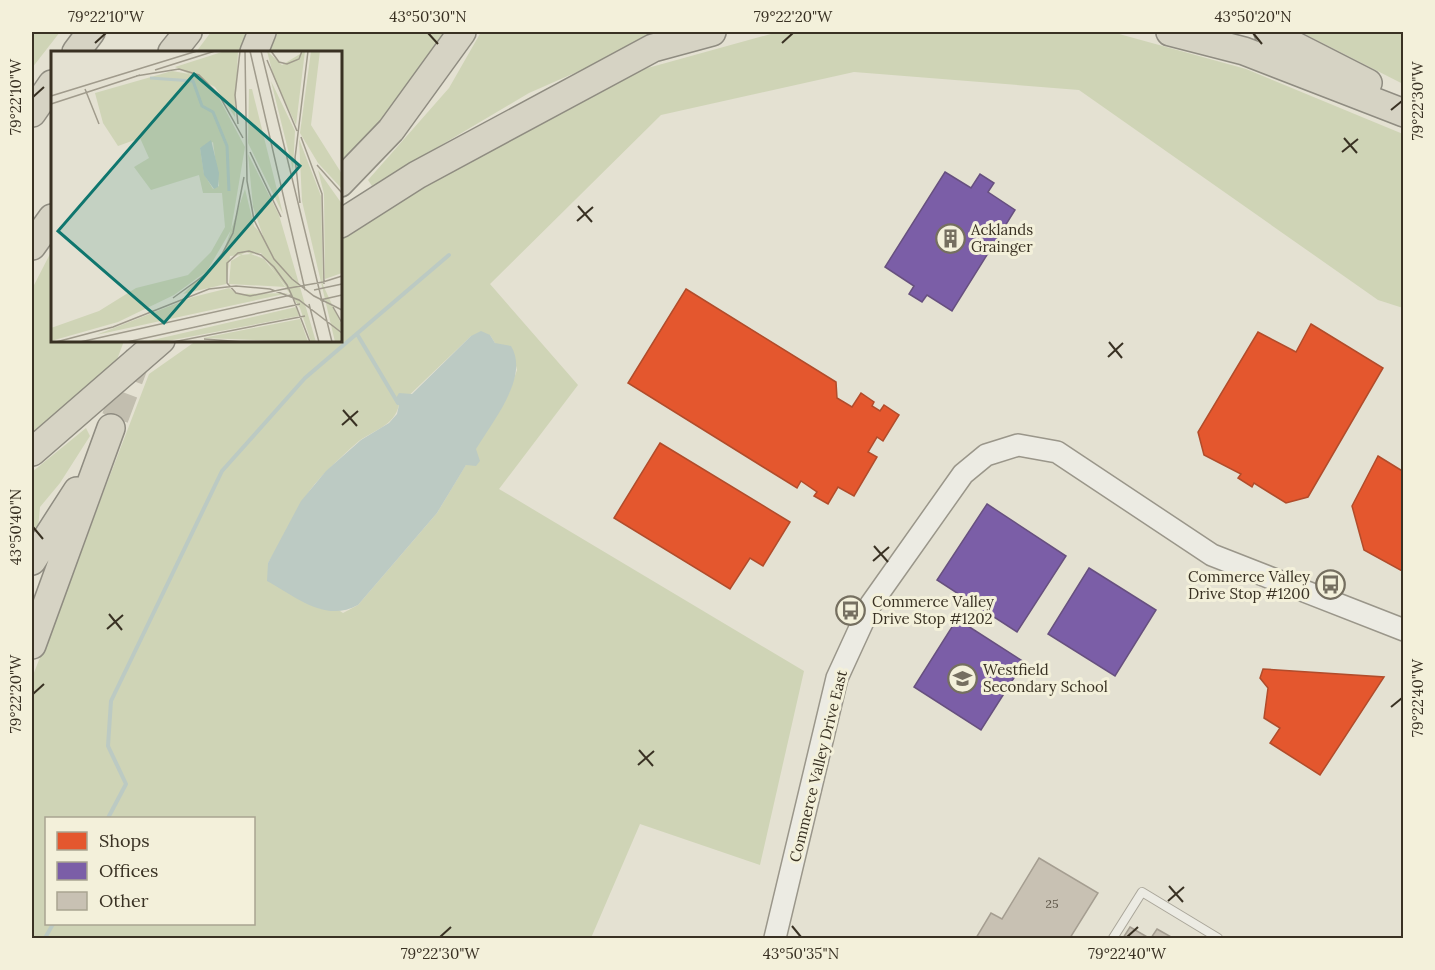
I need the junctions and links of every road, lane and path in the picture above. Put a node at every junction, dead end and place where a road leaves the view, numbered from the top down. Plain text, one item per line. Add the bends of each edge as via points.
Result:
1 (91, 32) edge
2 (188, 32) edge
3 (262, 32) edge
4 (462, 32) edge
5 (712, 32) edge
6 (1170, 32) edge
7 (1268, 32) edge
8 (77, 51) edge
9 (173, 51) edge
10 (254, 51) edge
11 (51, 85) edge
12 (1404, 102) edge
13 (32, 113) edge
14 (1404, 113) edge
15 (342, 181) edge
16 (51, 219) edge
17 (342, 223) edge
18 (32, 246) edge
19 (159, 342) edge
20 (175, 342) edge
21 (69, 421) junction
22 (32, 452) edge
23 (32, 561) edge
24 (1404, 630) edge
25 (32, 645) edge
26 (775, 939) edge
27 (1113, 939) edge
28 (1218, 939) edge

1 - 8 highway
2 - 9 highway
3 - 10 highway
4 - 15 highway via 391,130
5 - 17 highway via 653,48 417,175
6 - 14 highway via 1244,51
7 - 12 highway
11 - 13 highway
16 - 18 highway
19 - 21 highway
20 - 21 highway
21 - 22 highway
23 - 25 highway via 68,507 113,423
24 - 26 street, Commerce Valley Drive East via 1212,555 1057,452 1018,445 987,455 963,474 871,604 837,678
27 - 28 lane via 1142,892

